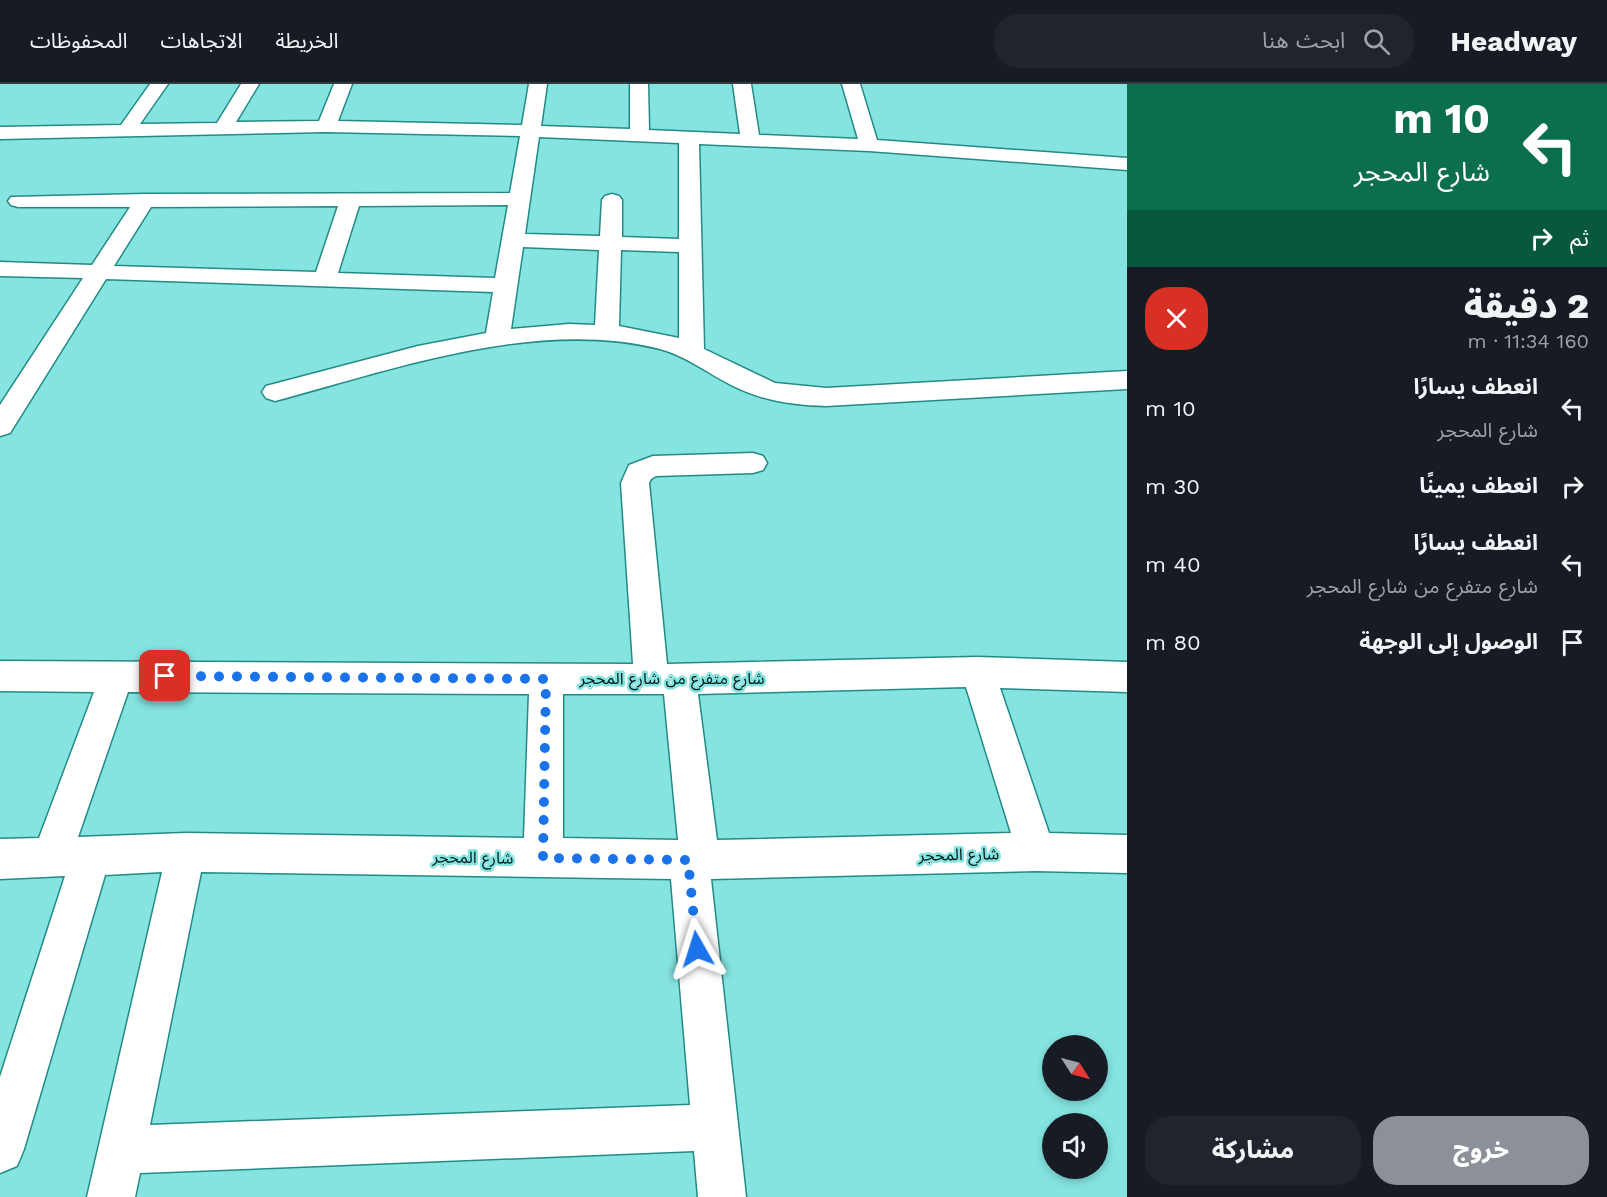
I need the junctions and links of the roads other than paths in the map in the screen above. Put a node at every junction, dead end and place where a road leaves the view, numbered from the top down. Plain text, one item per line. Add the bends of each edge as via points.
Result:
1 (159, 84) edge
2 (250, 84) edge
3 (344, 84) edge
4 (538, 84) edge
5 (639, 84) edge
6 (742, 84) edge
7 (851, 84) edge
8 (326, 126) junction
9 (224, 127) junction
10 (127, 130) junction
11 (531, 131) junction
12 (0, 133) edge
13 (640, 136) junction
14 (689, 138) junction
15 (750, 140) junction
16 (869, 145) junction
17 (1127, 164) edge
18 (351, 199) junction
19 (520, 199) junction
20 (145, 200) junction
21 (612, 200) dead end
22 (18, 201) dead end
23 (512, 240) junction
24 (610, 243) junction
25 (690, 246) junction
26 (0, 269) edge
27 (101, 271) junction
28 (325, 278) junction
29 (506, 285) junction
30 (607, 333) junction
31 (497, 338) junction
32 (692, 352) junction
33 (1127, 380) edge
34 (275, 392) dead end
35 (0, 426) edge
36 (753, 463) dead end
37 (978, 672) junction
38 (117, 675) junction
39 (1127, 677) edge
40 (546, 679) junction
41 (665, 679) junction
42 (2, 680) edge
43 (186, 852) junction
44 (1036, 852) junction
45 (1127, 854) edge
46 (71, 856) junction
47 (543, 858) junction
48 (0, 859) edge
49 (694, 860) junction
50 (714, 1127) junction
51 (0, 1149) edge
52 (121, 1150) junction
53 (111, 1197) edge
54 (722, 1197) edge

1 - 10 street
2 - 9 street
3 - 8 street
4 - 11 street
5 - 13 street
6 - 15 street
7 - 16 street
8 - 9 street
8 - 11 street
9 - 10 street
10 - 12 street
11 - 13 street
11 - 19 street
13 - 14 street
14 - 15 street
14 - 25 street
15 - 16 street
16 - 17 street
18 - 19 street
18 - 20 street
18 - 28 street
19 - 23 street
20 - 22 street
20 - 27 street
21 - 24 street
23 - 24 street
23 - 29 street
24 - 25 street
24 - 30 street
25 - 32 street
26 - 27 street
27 - 28 street
27 - 35 street
28 - 29 street
29 - 31 street
30 - 31 street
30 - 32 street via 664,342
31 - 34 street
32 - 33 street via 767,390 791,395 826,397
36 - 41 street via 653,466 639,472 635,483
37 - 39 street, شارع متفرع من شارع المحجر
37 - 41 street, شارع متفرع من شارع المحجر
37 - 44 street
38 - 40 street, شارع متفرع من شارع المحجر
38 - 42 street, شارع متفرع من شارع المحجر
38 - 46 street
40 - 41 street, شارع متفرع من شارع المحجر
40 - 47 street
41 - 49 street
43 - 46 street, شارع المحجر
43 - 47 street, شارع المحجر
43 - 52 street
44 - 45 street, شارع المحجر
44 - 49 street, شارع المحجر
46 - 48 street, شارع المحجر
46 - 51 street
47 - 49 street, شارع المحجر
49 - 50 street
50 - 52 street
50 - 54 street
52 - 53 street

